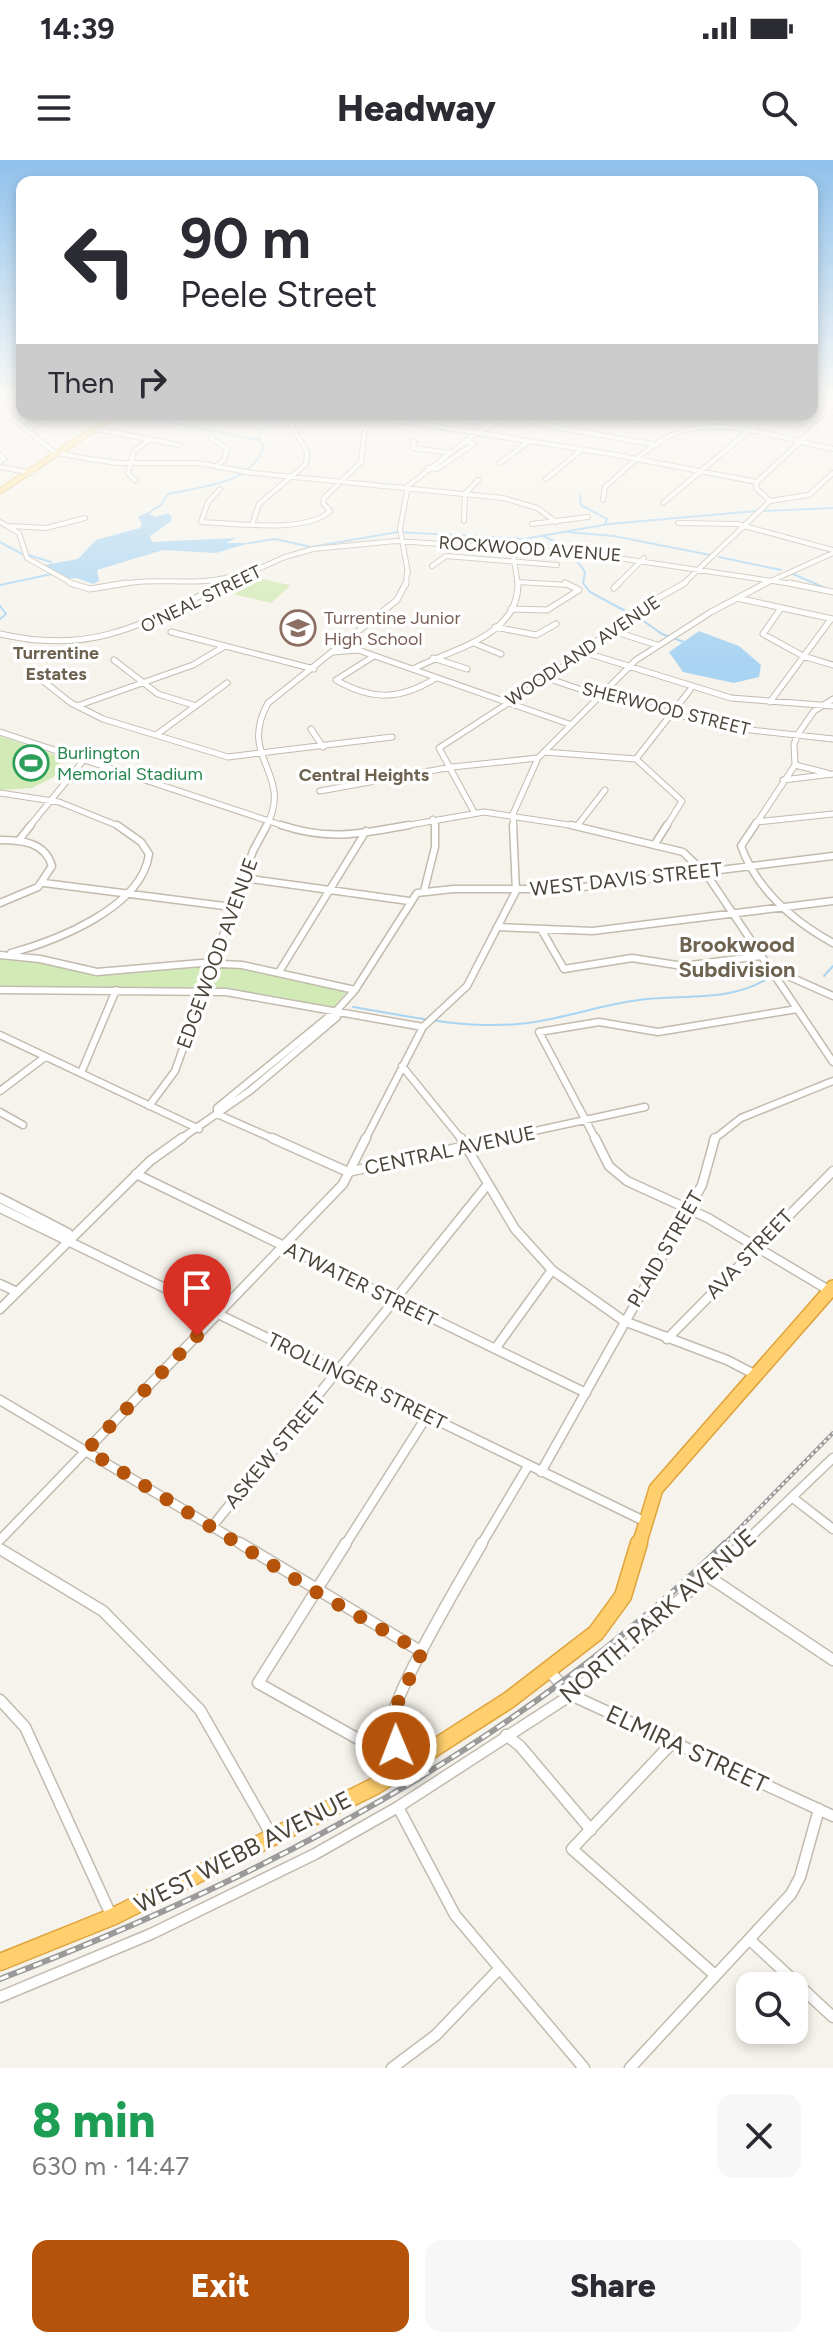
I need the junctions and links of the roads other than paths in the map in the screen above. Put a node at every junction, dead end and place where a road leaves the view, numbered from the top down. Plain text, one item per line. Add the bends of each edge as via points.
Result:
1 (281, 486) edge
2 (338, 486) edge
3 (408, 486) joint
4 (470, 486) edge
5 (606, 486) edge
6 (685, 486) edge
7 (756, 486) edge
8 (819, 486) edge
9 (220, 489) dead end
10 (465, 494) junction
11 (768, 498) junction
12 (603, 500) dead end
13 (663, 503) dead end
14 (588, 517) dead end
15 (85, 518) dead end
16 (464, 521) dead end
17 (0, 522) edge
18 (253, 522) junction
19 (556, 522) junction
20 (678, 523) dead end
21 (532, 524) dead end
22 (8, 525) junction
23 (746, 526) junction
24 (403, 541) junction
25 (512, 549) junction
26 (833, 551) edge
27 (644, 559) junction
28 (513, 562) junction
29 (557, 565) dead end
30 (432, 566) dead end
31 (703, 566) junction
32 (239, 573) dead end
33 (772, 580) junction
34 (517, 582) junction
35 (614, 588) dead end
36 (833, 592) edge
37 (403, 597) junction
38 (737, 598) junction
39 (781, 608) junction
40 (511, 609) junction
41 (832, 619) edge
42 (556, 624) dead end
43 (495, 627) junction
44 (610, 630) junction
45 (171, 632) dead end
46 (0, 636) edge
47 (474, 643) junction
48 (349, 644) junction
49 (225, 646) junction
50 (657, 646) junction
51 (358, 650) junction
52 (580, 651) junction
53 (339, 652) junction
54 (501, 654) dead end
55 (370, 655) junction
56 (803, 656) junction
57 (433, 658) junction
58 (114, 660) dead end
59 (833, 665) edge
60 (627, 667) junction
61 (314, 669) junction
62 (412, 669) junction
63 (467, 669) dead end
64 (33, 673) dead end
65 (436, 678) junction
66 (547, 678) junction
67 (141, 683) junction
68 (227, 683) dead end
69 (690, 690) junction
70 (597, 695) junction
71 (833, 699) edge
72 (770, 702) junction
73 (507, 703) junction
74 (824, 704) junction
75 (77, 706) junction
76 (196, 706) junction
77 (833, 706) edge
78 (672, 713) junction
79 (569, 724) junction
80 (311, 729) dead end
81 (0, 732) edge
82 (798, 734) junction
83 (156, 735) junction
84 (392, 737) dead end
85 (833, 739) edge
86 (323, 747) junction
87 (544, 752) junction
88 (261, 755) junction
89 (538, 758) junction
90 (636, 759) junction
91 (83, 761) junction
92 (795, 765) junction
93 (448, 768) junction
94 (833, 774) edge
95 (783, 780) junction
96 (605, 790) dead end
97 (320, 791) dead end
98 (0, 793) edge
99 (52, 799) junction
100 (474, 812) junction
101 (513, 814) junction
102 (833, 814) edge
103 (433, 819) junction
104 (756, 822) junction
105 (270, 823) junction
106 (577, 826) junction
107 (366, 831) junction
108 (0, 840) edge
109 (19, 840) junction
110 (655, 844) junction
111 (833, 856) edge
112 (751, 866) junction
113 (704, 873) junction
114 (243, 878) junction
115 (44, 883) junction
116 (331, 889) junction
117 (424, 891) junction
118 (516, 891) junction
119 (125, 893) junction
120 (409, 901) junction
121 (833, 901) edge
122 (0, 903) edge
123 (232, 907) junction
124 (781, 908) junction
125 (733, 914) junction
126 (497, 927) junction
127 (541, 929) junction
128 (833, 943) edge
129 (39, 946) junction
130 (3, 954) edge
131 (761, 956) junction
132 (40, 959) junction
133 (213, 962) junction
134 (770, 968) junction
135 (279, 972) junction
136 (205, 986) junction
137 (0, 990) edge
138 (116, 990) junction
139 (355, 990) junction
140 (833, 996) edge
141 (797, 1009) junction
142 (337, 1010) junction
143 (424, 1025) junction
144 (0, 1035) edge
145 (45, 1057) junction
146 (833, 1062) edge
147 (402, 1066) junction
148 (81, 1073) junction
149 (833, 1081) edge
150 (0, 1091) edge
151 (149, 1106) junction
152 (645, 1107) dead end
153 (0, 1112) edge
154 (217, 1114) junction
155 (586, 1121) junction
156 (23, 1125) dead end
157 (199, 1129) junction
158 (467, 1146) junction
159 (833, 1171) edge
160 (348, 1172) junction
161 (136, 1174) junction
162 (488, 1184) junction
163 (0, 1198) edge
164 (687, 1206) junction
165 (0, 1208) edge
166 (71, 1239) junction
167 (756, 1246) junction
168 (283, 1247) junction
169 (552, 1270) junction
170 (0, 1284) edge
171 (831, 1289) edge
172 (17, 1292) junction
173 (396, 1301) junction
174 (0, 1309) edge
175 (219, 1313) junction
176 (624, 1321) junction
177 (667, 1339) junction
178 (495, 1349) junction
179 (340, 1372) junction
180 (756, 1375) junction
181 (586, 1393) junction
182 (0, 1400) edge
183 (427, 1416) junction
184 (87, 1450) junction
185 (833, 1458) edge
186 (528, 1466) junction
187 (541, 1472) junction
188 (793, 1498) junction
189 (644, 1521) junction
190 (211, 1528) junction
191 (833, 1529) edge
192 (0, 1540) edge
193 (0, 1549) edge
194 (709, 1577) junction
195 (316, 1592) junction
196 (422, 1652) junction
197 (833, 1660) edge
198 (549, 1671) junction
199 (571, 1695) junction
200 (0, 1700) edge
201 (506, 1735) junction
202 (671, 1744) junction
203 (402, 1761) junction
204 (398, 1807) junction
205 (819, 1809) junction
206 (833, 1816) edge
207 (591, 1830) junction
208 (273, 1838) junction
209 (112, 1917) junction
210 (750, 1940) junction
211 (0, 1962) edge
212 (498, 1970) junction
213 (715, 1975) junction
214 (0, 1997) edge
215 (833, 2017) edge
216 (392, 2068) edge
217 (584, 2068) edge
218 (630, 2068) edge

1 - 18 street via 257,506
2 - 18 street via 324,498 330,513 322,519
3 - 10 street
3 - 24 street
4 - 10 street
5 - 12 street
6 - 13 street
7 - 11 street
8 - 11 street via 809,495
9 - 18 street via 200,519 206,524
10 - 16 street
10 - 19 street via 525,503
11 - 23 street, WOODLAND AVENUE
14 - 19 street
15 - 22 street via 46,528
17 - 22 street
19 - 21 street
20 - 23 street
22 - 32 street via 21,536 25,555 65,583 89,589 157,579 202,583
23 - 26 street
23 - 31 street, WOODLAND AVENUE
24 - 25 street, ROCKWOOD AVENUE
24 - 37 street via 411,582
24 - 46 street, O'NEAL STREET via 288,559 135,631 100,642 47,646
25 - 27 street, ROCKWOOD AVENUE
25 - 28 street
26 - 33 street
27 - 31 street, ROCKWOOD AVENUE
27 - 35 street
28 - 29 street
28 - 30 street via 446,556
28 - 34 street
31 - 33 street, ROCKWOOD AVENUE
31 - 44 street, WOODLAND AVENUE
33 - 36 street, ROCKWOOD AVENUE
33 - 38 street
34 - 40 street via 518,596
34 - 40 street via 563,582 579,590 547,610
37 - 48 street, EDGEWOOD AVENUE
37 - 53 street, EDGEWOOD AVENUE
38 - 39 street
38 - 50 street
39 - 41 street
39 - 56 street via 762,633
40 - 43 street
41 - 56 street
42 - 43 street via 551,631 532,636
43 - 47 street
44 - 50 street
44 - 52 street, WOODLAND AVENUE
45 - 49 street
47 - 54 street
47 - 57 street
48 - 51 street
48 - 53 street, EDGEWOOD AVENUE
49 - 61 street
49 - 67 street via 204,661
50 - 60 street
51 - 53 street
51 - 55 street
52 - 60 street
52 - 66 street, WOODLAND AVENUE
53 - 55 street
53 - 61 street, EDGEWOOD AVENUE
55 - 62 street
55 - 65 street via 336,680 389,700
56 - 59 street
56 - 72 street
57 - 62 street
57 - 63 street
58 - 67 street
60 - 69 street
60 - 70 street
61 - 88 street, EDGEWOOD AVENUE via 268,706 258,721 255,733
62 - 65 street
64 - 75 street
65 - 73 street
66 - 70 street, SHERWOOD STREET
66 - 73 street, WOODLAND AVENUE
67 - 75 street
67 - 76 street
68 - 76 street
69 - 72 street
69 - 78 street
70 - 78 street, SHERWOOD STREET
70 - 79 street
71 - 74 street
72 - 74 street
73 - 79 street
73 - 93 street, WOODLAND AVENUE via 440,746
74 - 77 street
74 - 82 street
75 - 83 street
76 - 83 street
78 - 82 street, SHERWOOD STREET via 744,730
78 - 90 street
79 - 87 street
80 - 86 street
81 - 91 street
82 - 85 street, SHERWOOD STREET
82 - 92 street
83 - 88 street via 228,757
84 - 86 street
86 - 88 street
87 - 89 street
87 - 90 street
88 - 105 street, EDGEWOOD AVENUE via 275,790
89 - 93 street
89 - 101 street
90 - 110 street via 682,801
91 - 99 street
91 - 105 street
92 - 94 street
92 - 95 street
93 - 97 street
93 - 100 street
94 - 95 street
95 - 104 street
96 - 106 street
98 - 99 street
99 - 109 street
99 - 119 street via 142,839 149,860
100 - 101 street
100 - 103 street
101 - 106 street
101 - 118 street
102 - 104 street
103 - 107 street
103 - 117 street via 438,844
104 - 112 street via 741,846
105 - 107 street via 318,837
105 - 114 street, EDGEWOOD AVENUE
106 - 110 street
107 - 116 street
108 - 109 street
109 - 115 street via 50,856 52,866
110 - 113 street via 683,852
111 - 112 street, WEST DAVIS STREET
112 - 113 street, WEST DAVIS STREET
112 - 124 street
113 - 118 street, WEST DAVIS STREET
113 - 125 street
114 - 116 street
114 - 123 street, EDGEWOOD AVENUE
115 - 119 street
115 - 122 street
116 - 120 street
116 - 135 street
117 - 118 street, WEST DAVIS STREET
117 - 120 street
118 - 126 street
119 - 123 street
119 - 129 street via 91,923
120 - 139 street
121 - 124 street
123 - 133 street, EDGEWOOD AVENUE
124 - 125 street
124 - 128 street
125 - 127 street via 593,931
125 - 131 street
126 - 127 street
126 - 143 street via 467,986
127 - 131 street via 564,969 626,959 683,966
129 - 130 street
129 - 132 street
130 - 132 street
131 - 134 street
132 - 133 street via 97,972
133 - 135 street
133 - 136 street, EDGEWOOD AVENUE
134 - 140 street
134 - 141 street
135 - 139 street
136 - 138 street
136 - 142 street
136 - 151 street, EDGEWOOD AVENUE via 175,1071
137 - 138 street
138 - 148 street
139 - 142 street
141 - 146 street
141 - 155 street via 666,1032 599,1022 539,1032
142 - 143 street
142 - 154 street via 337,1017 311,1042
143 - 147 street
144 - 145 street
145 - 148 street
145 - 150 street
147 - 158 street
147 - 160 street
148 - 151 street
149 - 164 street, PLAID STREET via 724,1129 710,1147 704,1182
151 - 157 street
152 - 155 street, CENTRAL AVENUE
153 - 156 street
154 - 157 street
154 - 160 street, CENTRAL AVENUE
155 - 158 street, CENTRAL AVENUE
155 - 164 street via 609,1166 622,1179
157 - 161 street
158 - 160 street, CENTRAL AVENUE
158 - 162 street
159 - 167 street, AVA STREET
160 - 168 street via 336,1192
161 - 166 street
161 - 168 street, ATWATER STREET
162 - 169 street via 515,1229
162 - 173 street, ASKEW STREET
163 - 166 street
164 - 167 street
164 - 176 street, PLAID STREET
165 - 166 street
166 - 172 street
166 - 175 street, TROLLINGER STREET
167 - 171 street
167 - 177 street, AVA STREET
168 - 173 street, ATWATER STREET
168 - 175 street
169 - 176 street
169 - 178 street
170 - 172 street
171 - 180 highway, WEST WEBB AVENUE
172 - 174 street
173 - 178 street, ATWATER STREET
173 - 179 street, ASKEW STREET
175 - 179 street, TROLLINGER STREET
175 - 184 street
176 - 177 street
176 - 181 street, PLAID STREET
177 - 180 street
178 - 181 street, ATWATER STREET
179 - 183 street, TROLLINGER STREET
179 - 190 street, ASKEW STREET
180 - 189 highway, WEST WEBB AVENUE via 661,1483
181 - 187 street, PLAID STREET
182 - 184 street
183 - 186 street, TROLLINGER STREET
183 - 195 street
184 - 190 street
184 - 192 street
185 - 188 street, NORTH PARK AVENUE
186 - 187 street, TROLLINGER STREET
186 - 196 street
187 - 189 street, TROLLINGER STREET
188 - 191 street
188 - 194 street, NORTH PARK AVENUE
189 - 198 highway, WEST WEBB AVENUE via 618,1606 596,1633
190 - 195 street
193 - 208 street via 110,1617 200,1710
194 - 197 street
194 - 199 street, NORTH PARK AVENUE
195 - 196 street
195 - 203 street via 258,1683
196 - 203 street via 392,1715
198 - 199 street, ELMIRA STREET
198 - 203 highway, WEST WEBB AVENUE
199 - 201 street, NORTH PARK AVENUE
199 - 202 street, ELMIRA STREET
200 - 209 street via 25,1727
201 - 204 street, NORTH PARK AVENUE
201 - 207 street
202 - 205 street, ELMIRA STREET
202 - 207 street
203 - 208 highway, WEST WEBB AVENUE
204 - 212 street via 455,1915
204 - 214 street, NORTH PARK AVENUE via 211,1906
205 - 206 street, ELMIRA STREET
205 - 210 street via 795,1888
207 - 213 street via 572,1849
208 - 209 highway, WEST WEBB AVENUE
209 - 211 highway, WEST WEBB AVENUE
210 - 213 street
210 - 215 street
212 - 216 street via 444,2028
212 - 217 street
213 - 218 street

